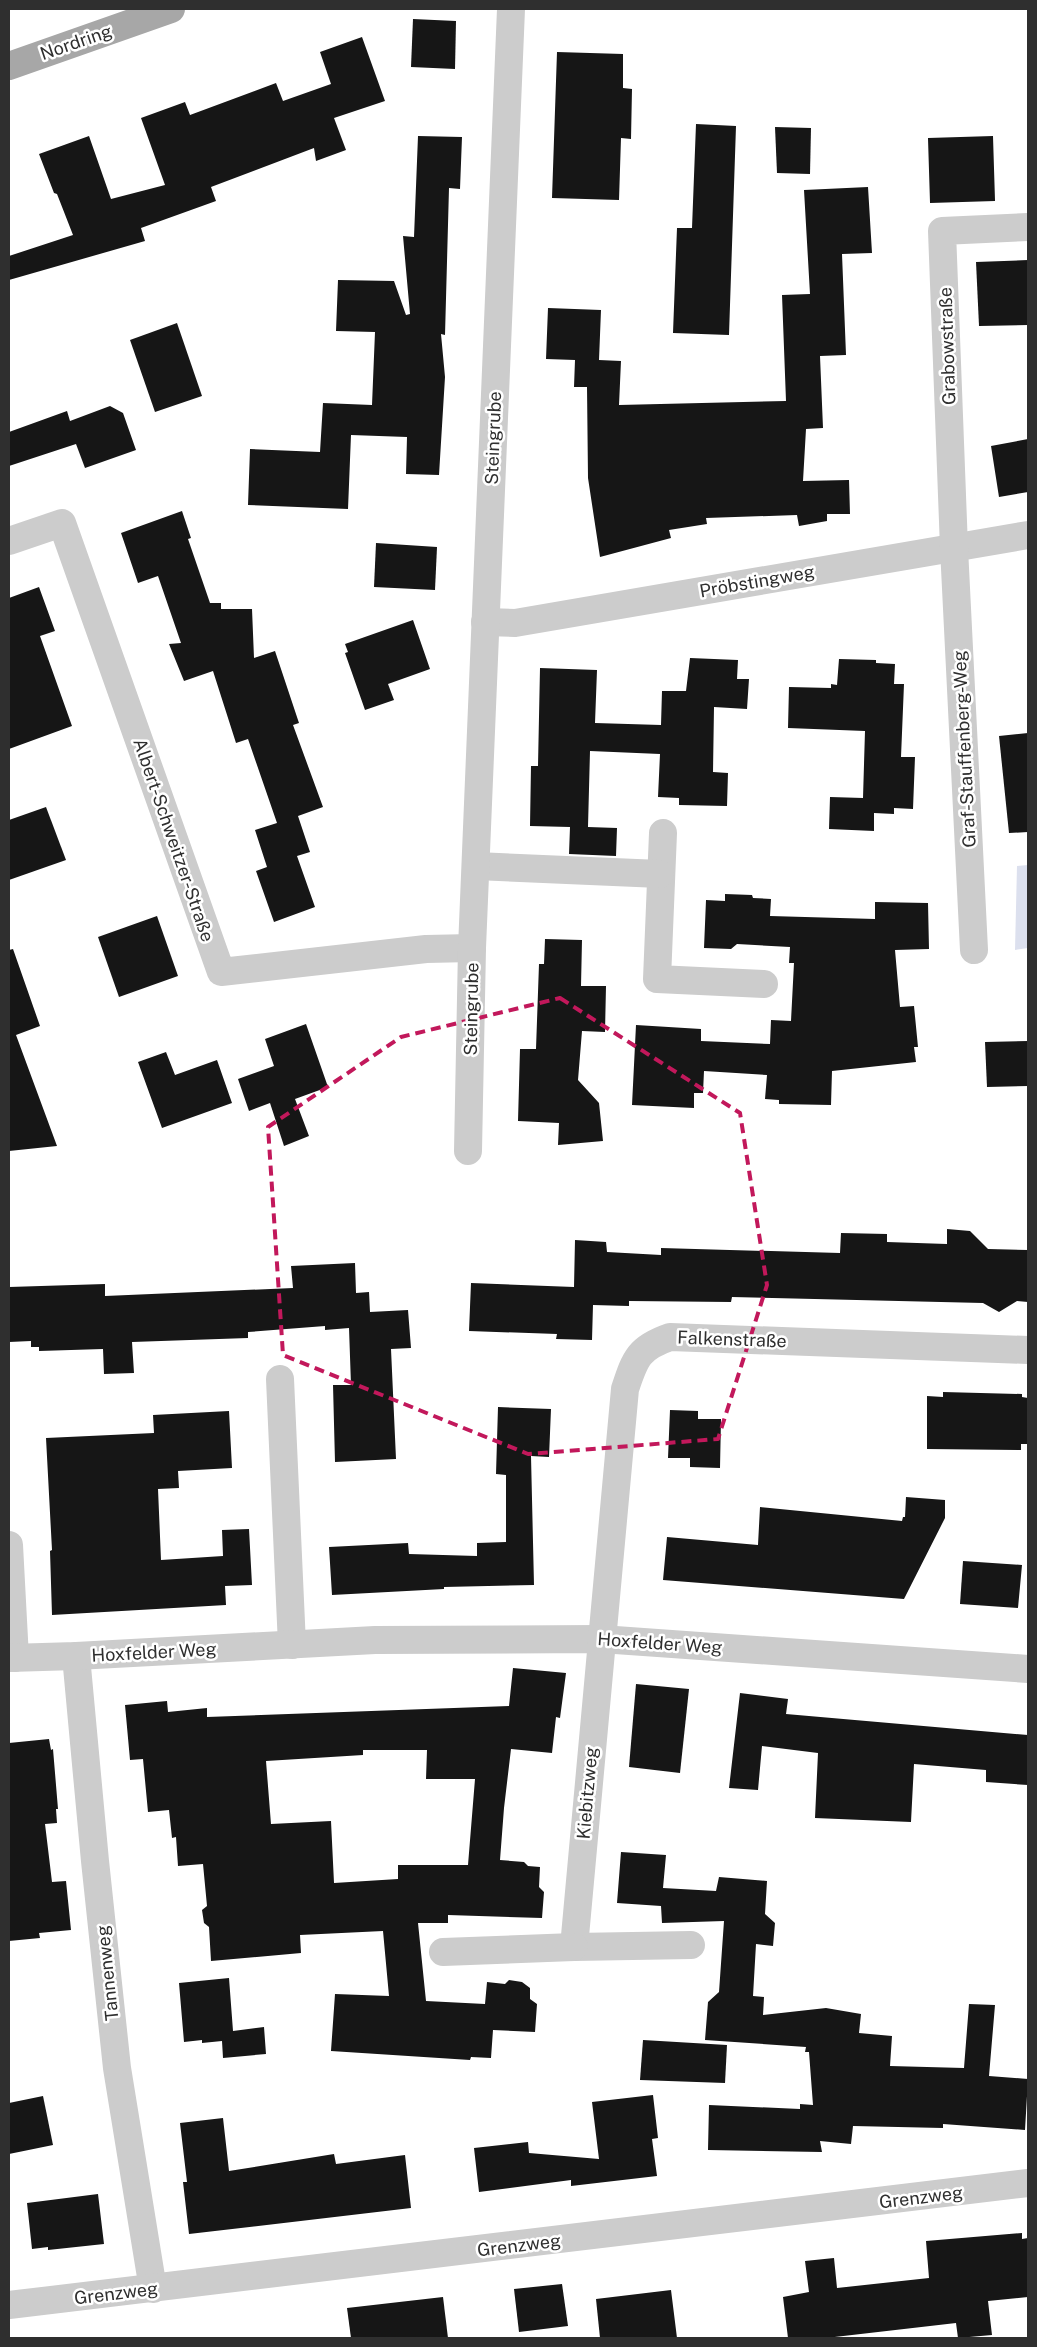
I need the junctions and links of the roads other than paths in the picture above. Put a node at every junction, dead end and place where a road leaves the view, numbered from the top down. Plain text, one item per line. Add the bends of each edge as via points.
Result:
1 (171, 9) edge
2 (511, 9) edge
3 (9, 66) edge
4 (1028, 227) edge
5 (1028, 536) edge
6 (9, 541) edge
7 (954, 548) junction
8 (485, 622) junction
9 (663, 833) dead end
10 (476, 866) junction
11 (660, 874) junction
12 (472, 948) junction
13 (974, 950) dead end
14 (764, 984) dead end
15 (468, 1151) dead end
16 (1028, 1350) edge
17 (280, 1379) dead end
18 (9, 1545) edge
19 (601, 1638) junction
20 (292, 1645) junction
21 (76, 1656) junction
22 (12, 1658) edge
23 (1028, 1669) edge
24 (691, 1945) dead end
25 (574, 1947) junction
26 (444, 1952) dead end
27 (1028, 2183) edge
28 (153, 2289) junction
29 (9, 2306) edge

1 - 3 main road, Nordring
2 - 8 street, Steingrube
4 - 7 street, Grabowstraße via 942,231
5 - 7 street, Pröbstingweg
6 - 12 street, Albert-Schweitzer-Straße via 62,523 221,972 426,949
7 - 8 street, Pröbstingweg via 515,623
7 - 13 street, Graf-Stauffenberg-Weg
8 - 10 street, Steingrube
9 - 11 street
10 - 11 street
10 - 12 street, Steingrube
11 - 14 street via 657,979
12 - 15 street, Steingrube
16 - 19 street, Falkenstraße via 670,1337 650,1344 634,1362 625,1389
17 - 20 street
18 - 22 street, Hoxfelder Weg
19 - 20 street, Hoxfelder Weg via 375,1640
19 - 23 street, Hoxfelder Weg
19 - 25 street, Kiebitzweg
20 - 21 street, Hoxfelder Weg
21 - 22 street, Hoxfelder Weg
21 - 28 street, Tannenweg via 118,2068
24 - 25 street
25 - 26 street
27 - 28 street, Grenzweg
28 - 29 street, Grenzweg

